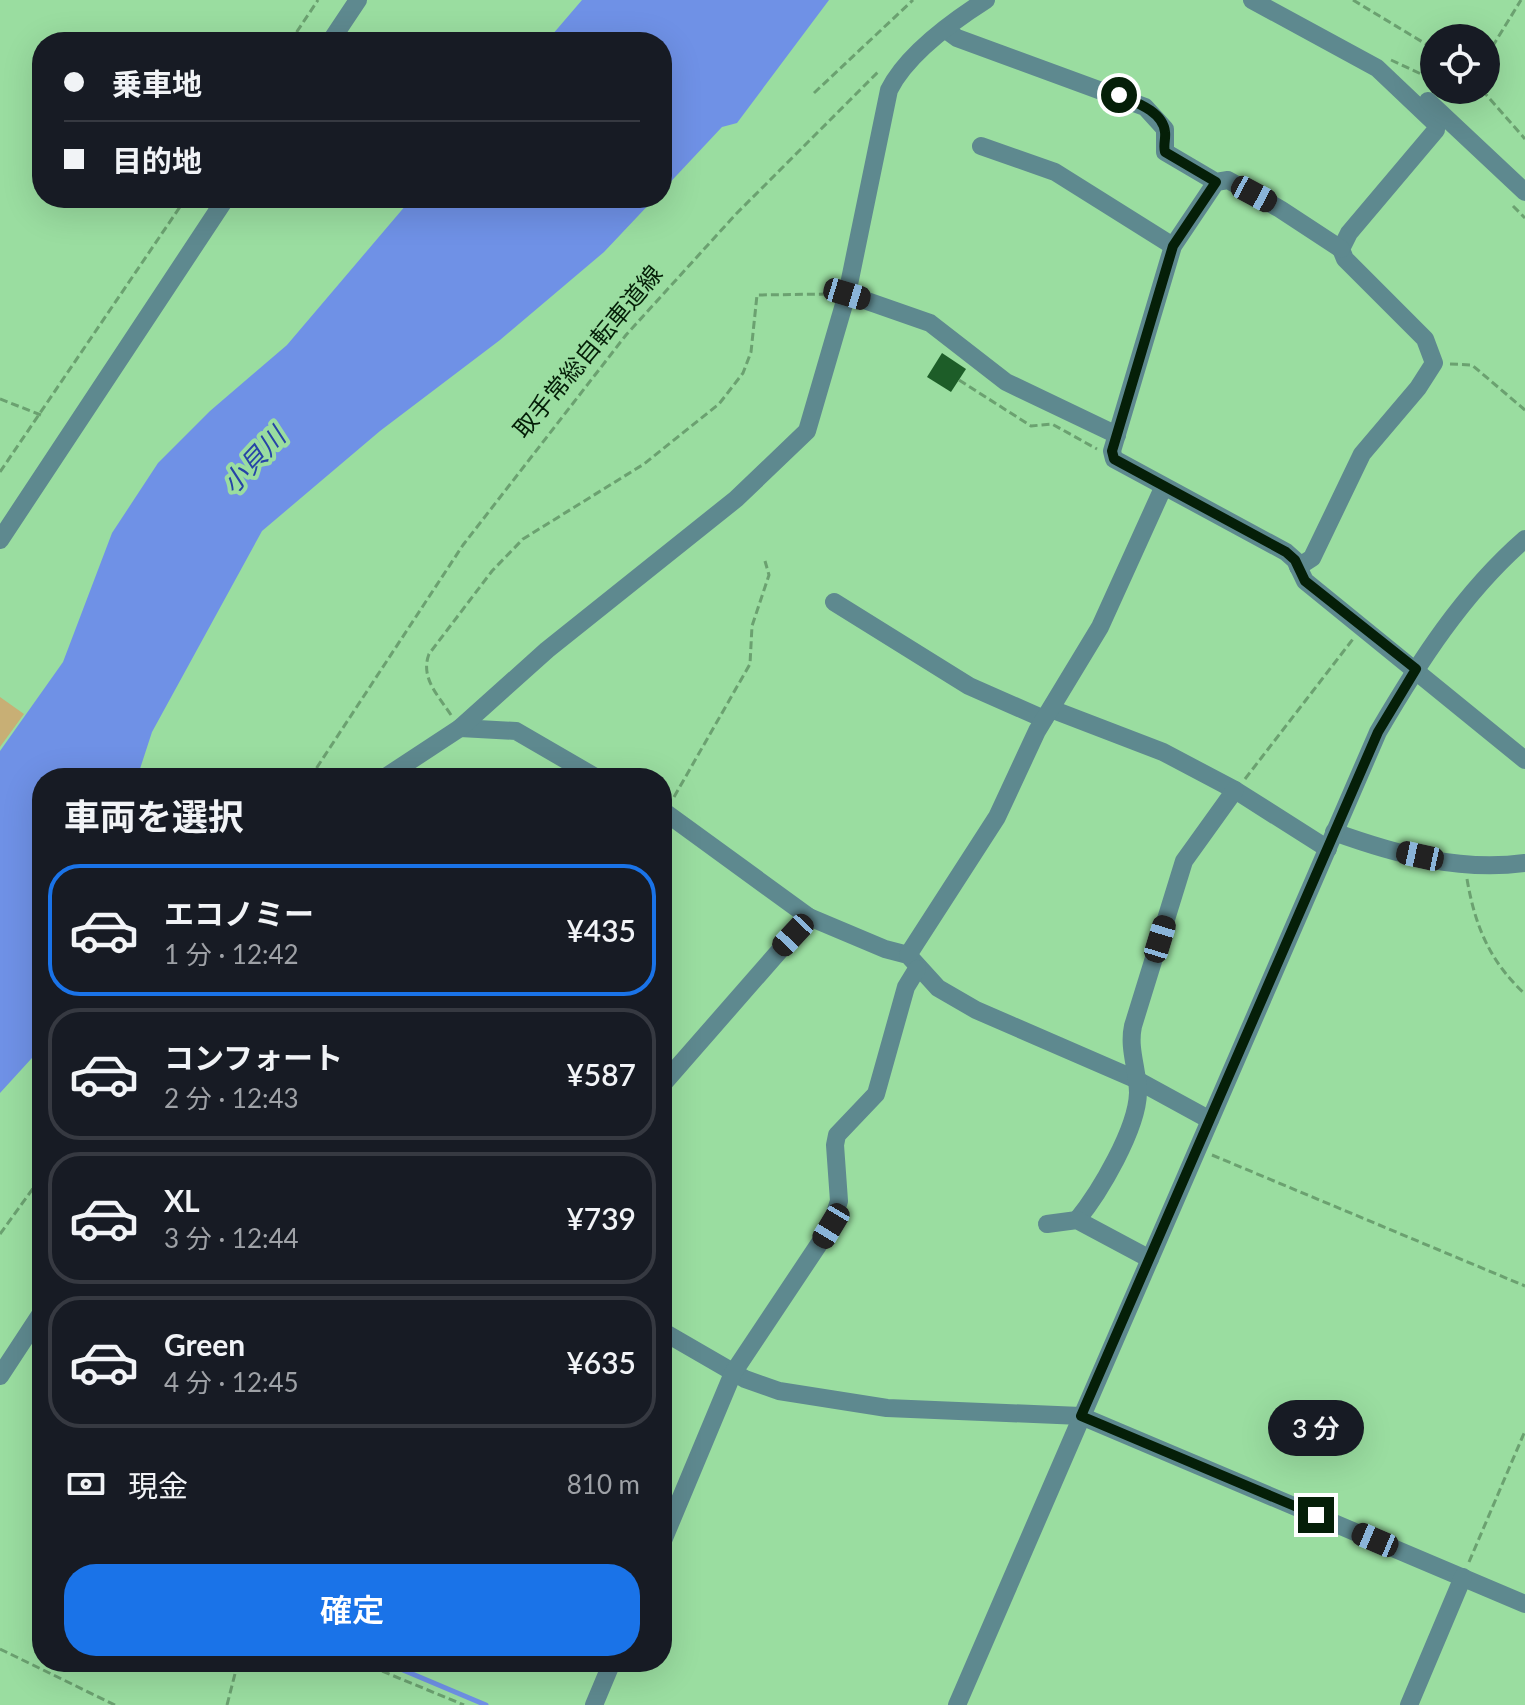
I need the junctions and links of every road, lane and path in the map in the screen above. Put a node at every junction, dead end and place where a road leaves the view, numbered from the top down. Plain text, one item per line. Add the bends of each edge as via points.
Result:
1 (318, 0) edge
2 (358, 0) edge
3 (913, 0) edge
4 (986, 0) edge
5 (1252, 0) edge
6 (1353, 0) edge
7 (1521, 0) edge
8 (946, 30) junction
9 (297, 32) edge
10 (337, 32) edge
11 (1500, 34) edge
12 (1420, 41) edge
13 (1380, 66) junction
14 (882, 68) dead end
15 (1420, 73) edge
16 (814, 93) dead end
17 (1494, 104) edge
18 (1525, 139) edge
19 (981, 146) dead end
20 (1216, 182) junction
21 (1525, 192) edge
22 (179, 208) edge
23 (219, 208) edge
24 (1173, 246) junction
25 (1341, 249) junction
26 (847, 294) junction
27 (1434, 363) junction
28 (959, 380) dead end
29 (0, 399) edge
30 (1525, 410) edge
31 (41, 415) junction
32 (1117, 435) junction
33 (1114, 459) junction
34 (0, 472) edge
35 (1163, 488) junction
36 (1525, 539) edge
37 (0, 540) edge
38 (765, 561) dead end
39 (1298, 567) junction
40 (834, 602) dead end
41 (1362, 627) junction
42 (1416, 669) junction
43 (1048, 714) junction
44 (460, 728) junction
45 (1525, 760) edge
46 (317, 768) edge
47 (399, 768) edge
48 (580, 768) edge
49 (1235, 790) junction
50 (672, 797) edge
51 (672, 818) edge
52 (1331, 841) junction
53 (1525, 863) edge
54 (1467, 867) junction
55 (809, 917) junction
56 (913, 962) junction
57 (1525, 994) edge
58 (672, 1074) edge
59 (1135, 1079) junction
60 (1210, 1120) junction
61 (1198, 1149) junction
62 (32, 1190) edge
63 (1077, 1220) junction
64 (1047, 1224) dead end
65 (0, 1234) edge
66 (1150, 1259) junction
67 (1525, 1286) edge
68 (32, 1327) edge
69 (672, 1337) edge
70 (733, 1373) junction
71 (0, 1376) edge
72 (1081, 1416) junction
73 (1525, 1431) edge
74 (672, 1519) edge
75 (1463, 1577) junction
76 (1525, 1604) edge
77 (0, 1649) edge
78 (32, 1665) edge
79 (47, 1672) edge
80 (235, 1672) edge
81 (384, 1672) edge
82 (608, 1672) edge
83 (115, 1705) edge
84 (227, 1705) edge
85 (464, 1705) edge
86 (594, 1705) edge
87 (957, 1705) edge
88 (1409, 1705) edge

1 - 9 path
2 - 10 street
3 - 16 path
4 - 8 street
5 - 13 street
6 - 12 path
7 - 11 path
8 - 20 street via 1145,107 1165,129 1165,152
8 - 26 street via 889,90
13 - 15 path via 1394,59
13 - 21 street via 1452,120
13 - 25 street via 1436,130
14 - 46 path, 取手常総自転車道線 via 736,214 626,335 463,545
17 - 18 path
19 - 24 street via 1055,172
20 - 24 street
20 - 25 street via 1228,180
22 - 31 path
23 - 37 street
24 - 32 street
25 - 27 street via 1425,339
26 - 32 street via 930,323 1006,382
26 - 44 street via 807,431 736,499 547,650
26 - 44 path via 757,295 751,352 743,373 719,404 644,464 523,539 492,571 425,665 425,675
27 - 30 path via 1472,365
27 - 39 street via 1362,454 1312,558
28 - 33 path via 1031,426 1052,424
29 - 31 path
31 - 34 path
32 - 33 street
33 - 35 street
35 - 39 street via 1286,552
35 - 43 street via 1100,627
36 - 42 street via 1467,599
38 - 50 path via 769,575 752,626 750,664
39 - 41 street via 1305,581
40 - 43 street via 969,686
41 - 42 street
41 - 49 path
42 - 45 street
42 - 52 street via 1378,732
43 - 49 street via 1163,752
43 - 56 street via 997,817
44 - 47 street
44 - 48 street via 516,731
49 - 52 street
49 - 59 street via 1196,841 1178,879 1133,1026
51 - 55 street
52 - 54 street
52 - 60 street
53 - 54 street
54 - 57 path via 1475,920 1490,954
55 - 56 street
55 - 58 street
56 - 59 street via 938,988 976,1010
56 - 70 street via 876,1094 837,1135 839,1201 831,1226
59 - 60 street
59 - 63 street via 1137,1098 1127,1133
60 - 61 street
61 - 66 street
61 - 67 path
62 - 65 path
63 - 64 street
63 - 66 street
66 - 72 street
68 - 71 street
69 - 70 street
70 - 72 street via 779,1391 887,1408
70 - 74 street
72 - 75 street
72 - 87 street
73 - 75 path
75 - 76 street
75 - 88 street
77 - 78 path
79 - 83 path
80 - 84 path
81 - 85 path
82 - 86 street

